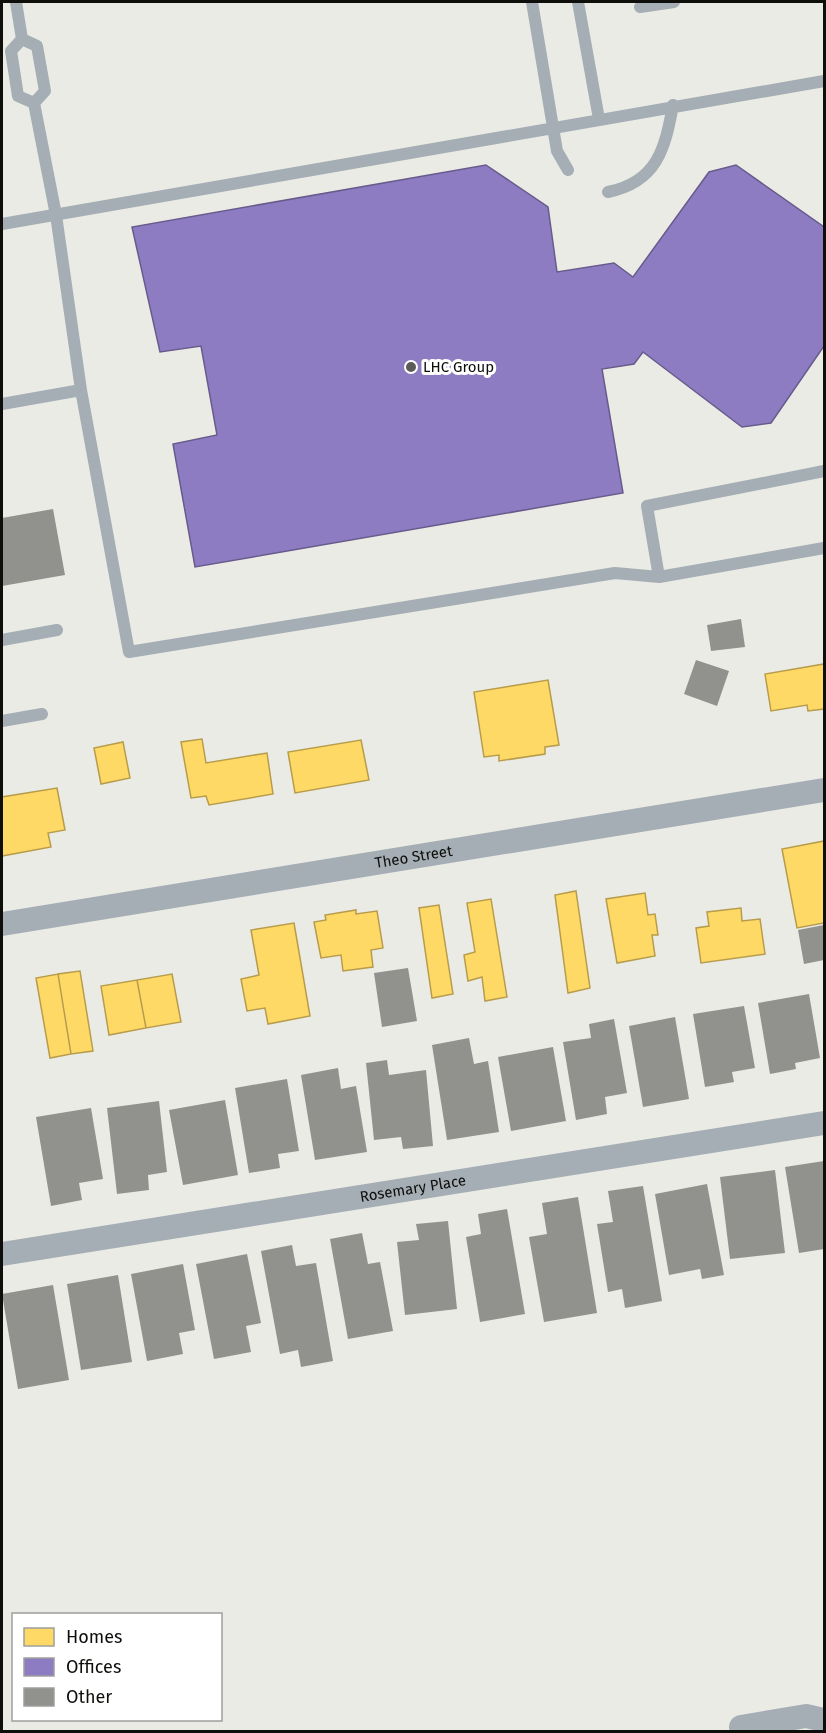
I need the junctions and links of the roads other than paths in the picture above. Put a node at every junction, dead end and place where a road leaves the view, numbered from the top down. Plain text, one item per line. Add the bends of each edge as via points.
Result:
1 (16, 2) edge
2 (532, 2) edge
3 (578, 2) edge
4 (674, 2) edge
5 (640, 7) dead end
6 (22, 39) junction
7 (825, 81) edge
8 (34, 103) junction
9 (673, 105) junction
10 (599, 119) junction
11 (554, 127) junction
12 (568, 170) dead end
13 (608, 192) dead end
14 (56, 215) junction
15 (2, 224) edge
16 (81, 390) junction
17 (2, 404) edge
18 (825, 471) edge
19 (825, 548) edge
20 (659, 577) junction
21 (57, 630) dead end
22 (2, 640) edge
23 (42, 714) dead end
24 (2, 721) edge
25 (825, 790) edge
26 (2, 924) edge
27 (825, 1123) edge
28 (2, 1254) edge
29 (825, 1720) edge
30 (741, 1727) dead end

1 - 6 lane
2 - 11 lane
3 - 10 lane
4 - 5 lane
6 - 8 lane via 37,46 41,67 45,91
6 - 8 lane via 10,51 18,96
7 - 9 lane
8 - 14 lane
9 - 10 lane
9 - 13 lane via 666,142 652,170 625,188
10 - 11 lane
11 - 12 lane via 557,151
11 - 14 lane
14 - 15 lane
14 - 16 lane
16 - 17 lane
16 - 20 lane via 129,652 615,573
18 - 20 lane via 647,506
19 - 20 lane
21 - 22 lane
23 - 24 lane
25 - 26 street, Theo Street
27 - 28 street, Rosemary Place
29 - 30 street via 806,1716

